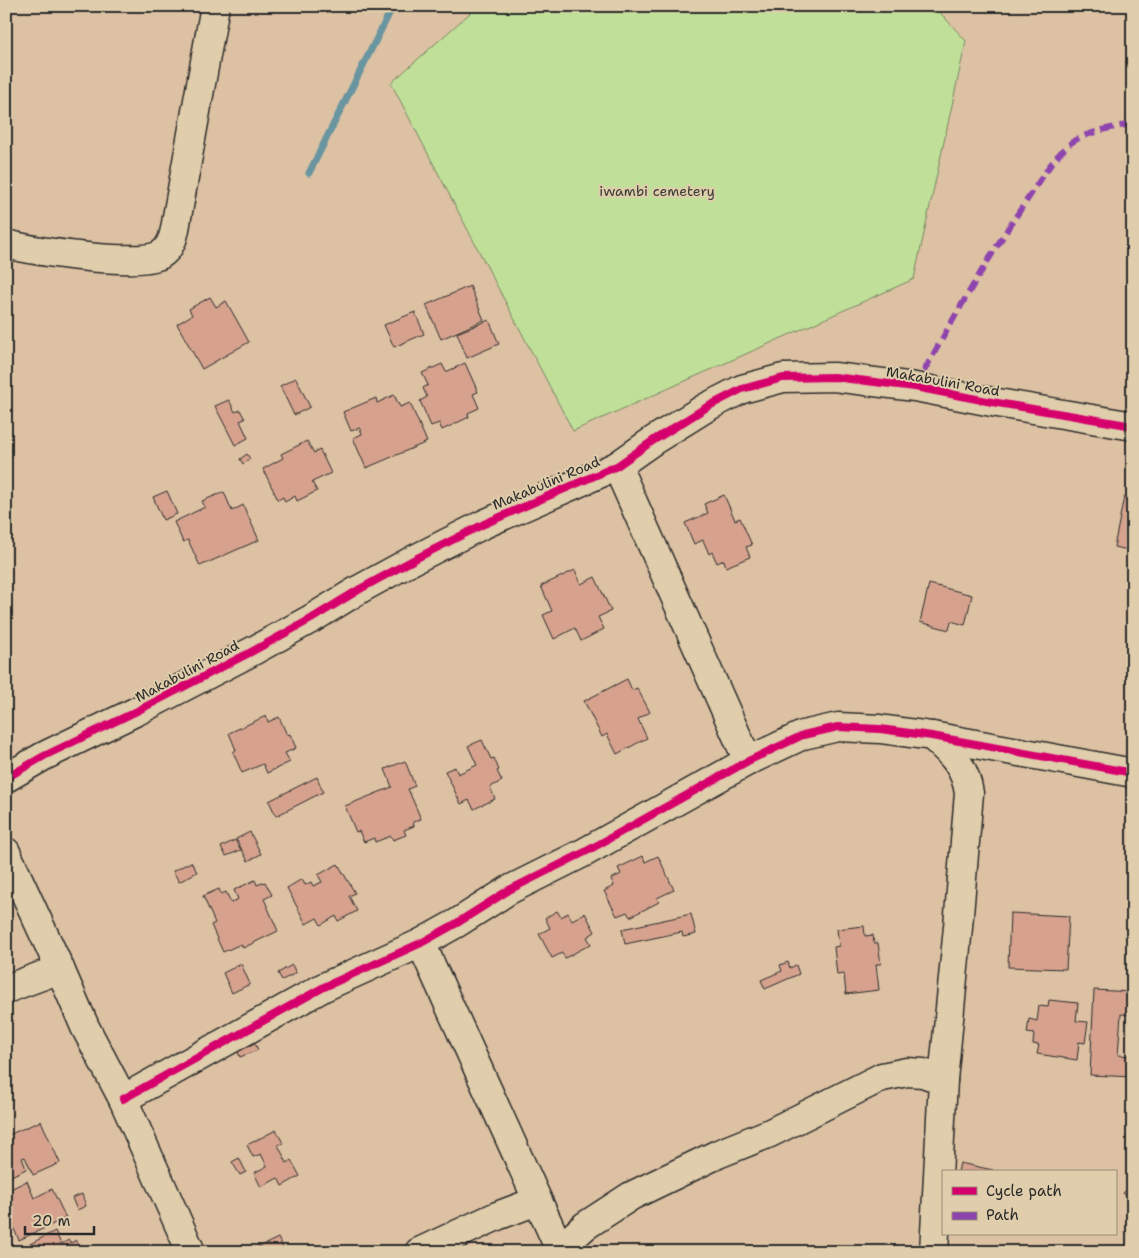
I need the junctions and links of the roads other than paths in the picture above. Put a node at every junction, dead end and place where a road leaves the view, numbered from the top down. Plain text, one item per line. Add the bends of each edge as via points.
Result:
1 (215, 6) edge
2 (6, 244) edge
3 (1133, 426) edge
4 (617, 466) junction
5 (932, 736) junction
6 (748, 761) junction
7 (1133, 773) edge
8 (6, 778) edge
9 (6, 852) edge
10 (421, 943) junction
11 (60, 969) junction
12 (6, 989) edge
13 (943, 1080) junction
14 (123, 1100) junction
15 (537, 1201) junction
16 (191, 1252) edge
17 (419, 1252) edge
18 (562, 1252) edge
19 (934, 1252) edge

1 - 2 street via 169,247 160,255 142,259 114,259 44,252
3 - 4 street, Makabulini Road via 915,387 834,377 783,378 742,389 707,407
4 - 6 street
4 - 8 street, Makabulini Road via 467,533 360,588 251,652
5 - 6 street via 838,727 803,735
5 - 7 street
5 - 13 street via 957,761 969,793
6 - 10 street via 585,852 508,890
9 - 11 street
10 - 14 street via 324,987
10 - 15 street
11 - 12 street
11 - 14 street via 85,1027
13 - 18 street via 908,1072 882,1077 770,1133 631,1196 585,1226
13 - 19 street
14 - 16 street
15 - 17 street
15 - 18 street

